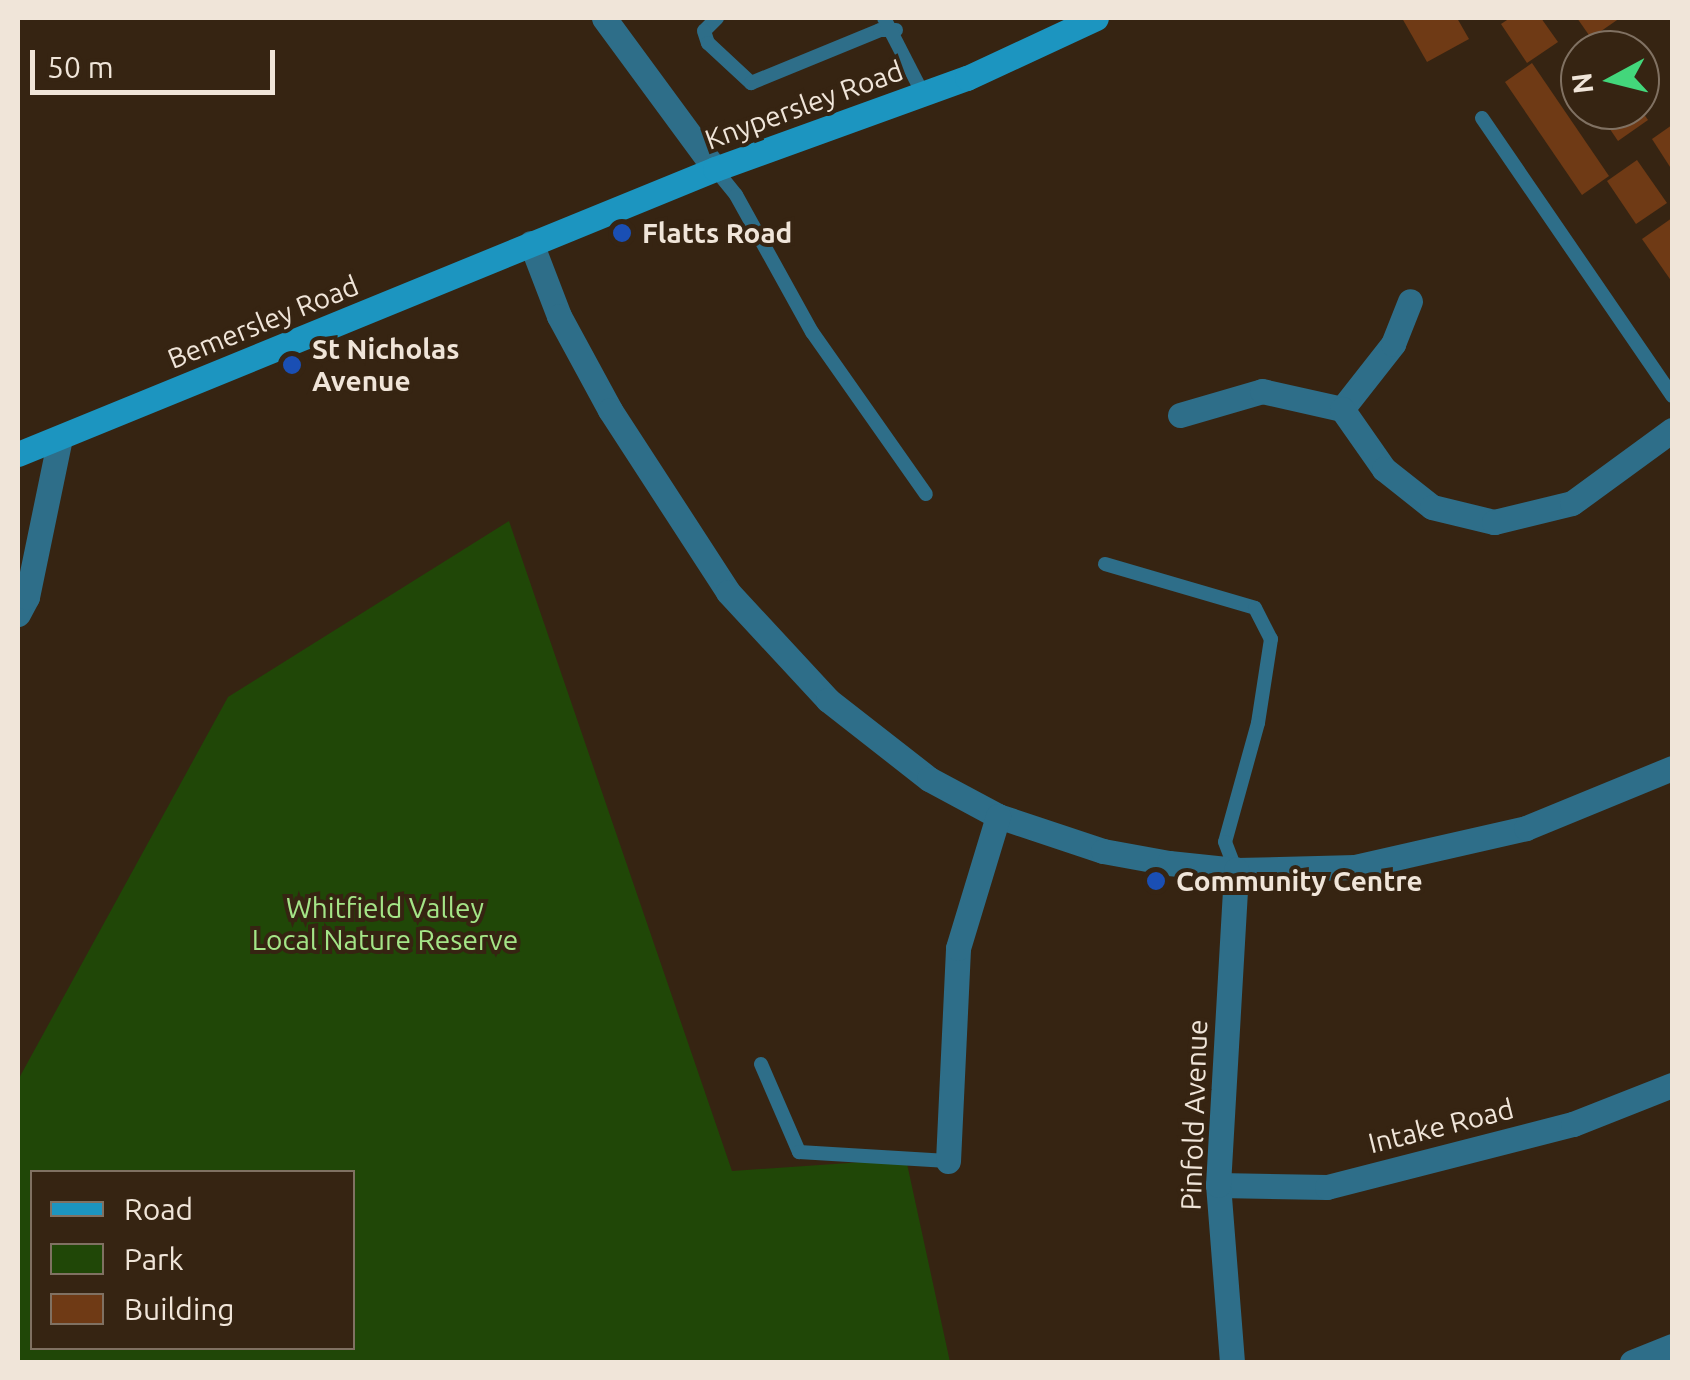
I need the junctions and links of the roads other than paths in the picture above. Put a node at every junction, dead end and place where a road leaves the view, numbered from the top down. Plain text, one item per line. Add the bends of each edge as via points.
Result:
1 (604, 18) edge
2 (717, 18) edge
3 (884, 18) edge
4 (1096, 18) edge
5 (896, 30) junction
6 (923, 94) junction
7 (1482, 118) dead end
8 (715, 169) junction
9 (530, 244) junction
10 (1410, 301) dead end
11 (1672, 396) edge
12 (1342, 409) junction
13 (1180, 415) dead end
14 (1672, 430) edge
15 (60, 438) junction
16 (18, 454) edge
17 (926, 494) dead end
18 (1105, 564) dead end
19 (18, 614) edge
20 (1672, 768) edge
21 (998, 816) junction
22 (1236, 870) junction
23 (761, 1064) dead end
24 (1672, 1085) edge
25 (948, 1161) joint
26 (1218, 1185) junction
27 (1672, 1346) edge
28 (1232, 1362) edge
29 (1632, 1362) edge

1 - 8 street
2 - 5 lane via 704,31 708,44 751,82 880,30
3 - 5 lane
4 - 6 street, Knypersley Road
5 - 6 lane
6 - 8 street, Knypersley Road
7 - 11 lane
8 - 9 street, Knypersley Road
8 - 17 lane via 812,332
9 - 15 street, Bemersley Road
9 - 21 street via 559,316 610,410 728,592 828,700 929,779
10 - 12 street via 1393,344
12 - 13 street via 1262,390
12 - 14 street via 1384,468 1432,507 1494,522 1572,503
15 - 16 street, Bemersley Road
15 - 19 street
18 - 22 lane via 1254,608 1270,639 1258,723 1225,842
20 - 22 street via 1526,828 1356,868
21 - 22 street via 1103,851
21 - 25 street via 958,948
22 - 26 street, Pinfold Avenue
23 - 25 lane via 799,1152
24 - 26 street, Intake Road via 1572,1124 1327,1187
26 - 28 street, Pinfold Avenue
27 - 29 street

